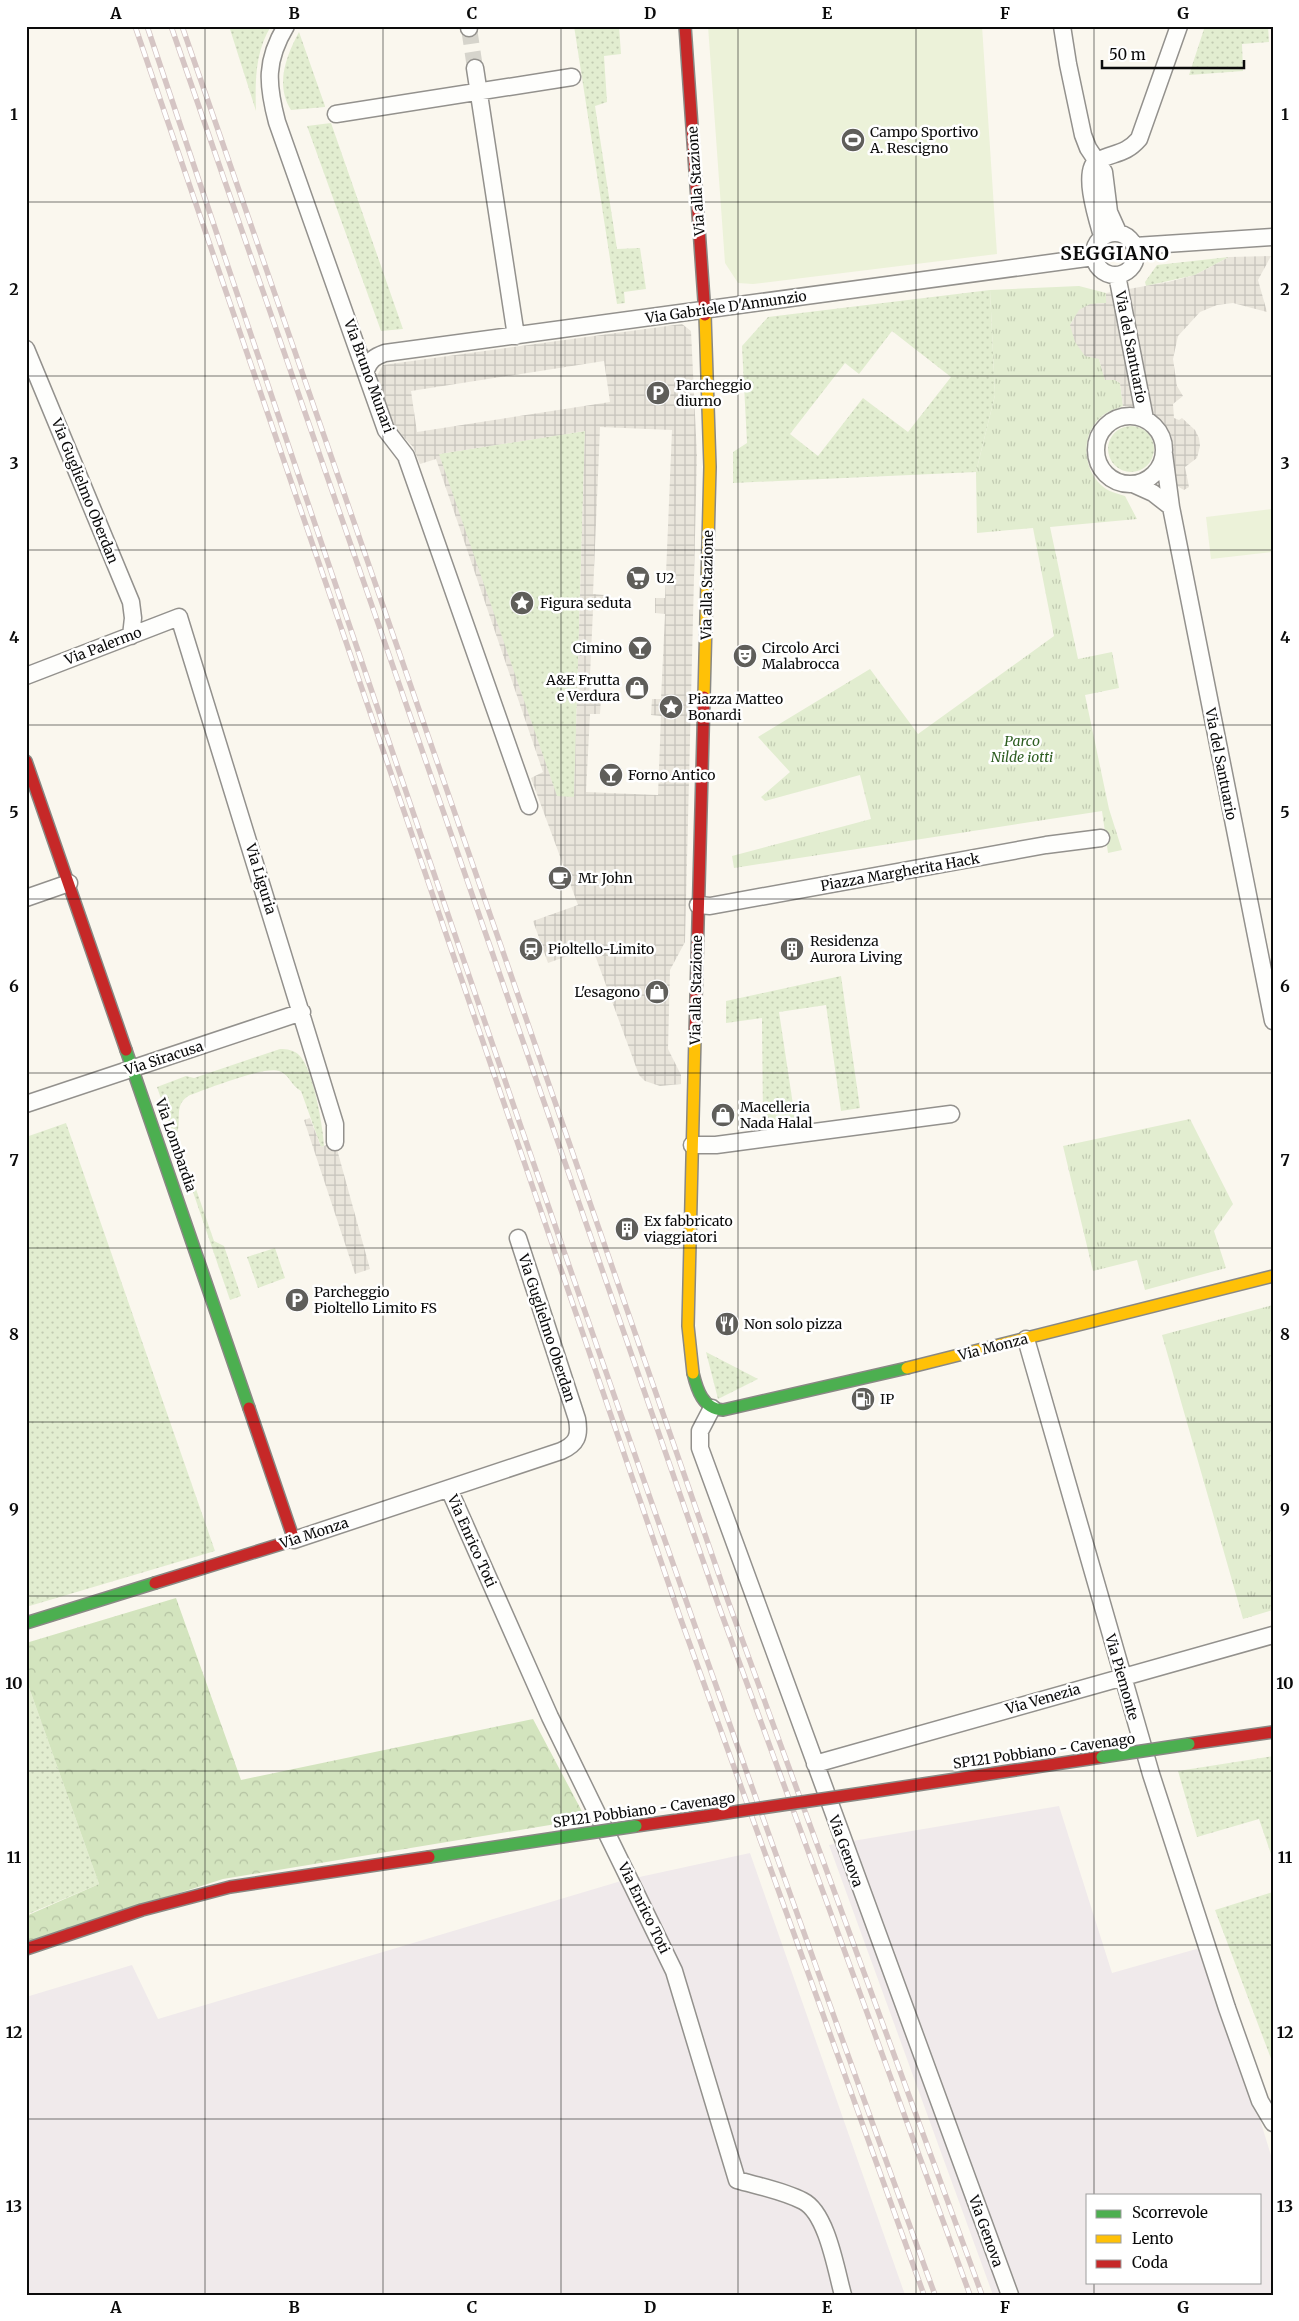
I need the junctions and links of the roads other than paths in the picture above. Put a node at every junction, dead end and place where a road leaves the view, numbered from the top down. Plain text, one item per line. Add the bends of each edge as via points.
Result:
1 (286, 26) edge
2 (685, 26) edge
3 (1062, 26) edge
4 (1179, 26) edge
5 (475, 68) tunnel mouth
6 (572, 77) dead end
7 (479, 92) junction
8 (336, 114) dead end
9 (1096, 161) junction
10 (1118, 232) junction
11 (1102, 236) junction
12 (1273, 237) edge
13 (1135, 246) junction
14 (1094, 257) junction
15 (1117, 275) junction
16 (705, 310) junction
17 (516, 336) junction
18 (26, 349) edge
19 (366, 370) junction
20 (1145, 419) junction
21 (1164, 454) junction
22 (1133, 484) junction
23 (1171, 507) junction
24 (179, 617) joint
25 (131, 636) junction
26 (26, 676) edge
27 (26, 761) edge
28 (529, 806) dead end
29 (1101, 838) dead end
30 (69, 883) junction
31 (26, 898) edge
32 (698, 905) junction
33 (302, 1012) junction
34 (1273, 1020) edge
35 (133, 1068) junction
36 (26, 1104) edge
37 (951, 1114) dead end
38 (335, 1142) dead end
39 (692, 1145) junction
40 (518, 1238) dead end
41 (1273, 1276) edge
42 (1026, 1339) junction
43 (712, 1408) junction
44 (577, 1419) joint
45 (449, 1489) junction
46 (294, 1540) junction
47 (26, 1623) edge
48 (1273, 1635) edge
49 (1122, 1676) junction
50 (1273, 1732) edge
51 (814, 1764) junction
52 (26, 1949) edge
53 (1273, 2123) edge
54 (843, 2295) edge
55 (1010, 2295) edge

1 - 19 street, Via Bruno Munari via 273,51 269,94
2 - 16 street, Via alla Stazione
3 - 9 street via 1083,135
4 - 9 street via 1139,139 1124,152
5 - 7 street
6 - 7 street
7 - 8 street
7 - 17 street
9 - 10 street via 1104,172 1110,212
9 - 11 street via 1090,182
10 - 11 street
10 - 13 street
11 - 14 street via 1095,246
12 - 13 street
13 - 15 street via 1134,265
14 - 15 street via 1102,270
14 - 16 street, Via Gabriele D'Annunzio
15 - 20 street, Via del Santuario
16 - 17 street, Via Gabriele D'Annunzio
16 - 32 street, Via alla Stazione via 710,467
17 - 19 street, Via Gabriele D'Annunzio via 385,353 369,361
18 - 25 street, Via Guglielmo Oberdan via 129,598
19 - 28 street, Via Bruno Munari via 386,430 406,456
20 - 21 street via 1160,432
20 - 22 street via 1134,415 1118,418 1104,427 1097,441 1097,457 1104,472 1117,481
21 - 22 street via 1158,470 1151,477
21 - 23 street, Via del Santuario
22 - 23 street via 1153,493
23 - 34 street, Via del Santuario
24 - 25 street, Via Palermo
24 - 33 street, Via Liguria
25 - 26 street, Via Palermo
27 - 30 street, Via Lombardia
29 - 32 street, Piazza Margherita Hack via 1046,845 710,906
30 - 31 street
30 - 35 street, Via Lombardia
32 - 39 street, Via alla Stazione
33 - 35 street, Via Siracusa
33 - 38 street, Via Liguria via 335,1124
35 - 36 street, Via Siracusa
35 - 46 street, Via Lombardia
37 - 39 street via 716,1145
39 - 43 street, Via alla Stazione via 689,1353 698,1390 703,1401
40 - 44 street, Via Guglielmo Oberdan
41 - 42 street, Via Monza
42 - 43 street, Via Monza via 738,1408
42 - 49 street, Via Piemonte
43 - 51 street, Via Genova via 700,1431 700,1448
44 - 45 street, Via Monza via 579,1435 570,1447
45 - 46 street, Via Monza
45 - 54 street, Via Enrico Toti via 550,1717 674,1971 737,2180 801,2200 816,2211
46 - 47 street, Via Monza
48 - 49 street, Via Venezia
49 - 51 street, Via Venezia
49 - 53 street, Via Piemonte via 1227,2008 1260,2101
50 - 52 street, SP121 Pobbiano - Cavenago, bridge via 230,1887 142,1910
51 - 55 street, Via Genova

